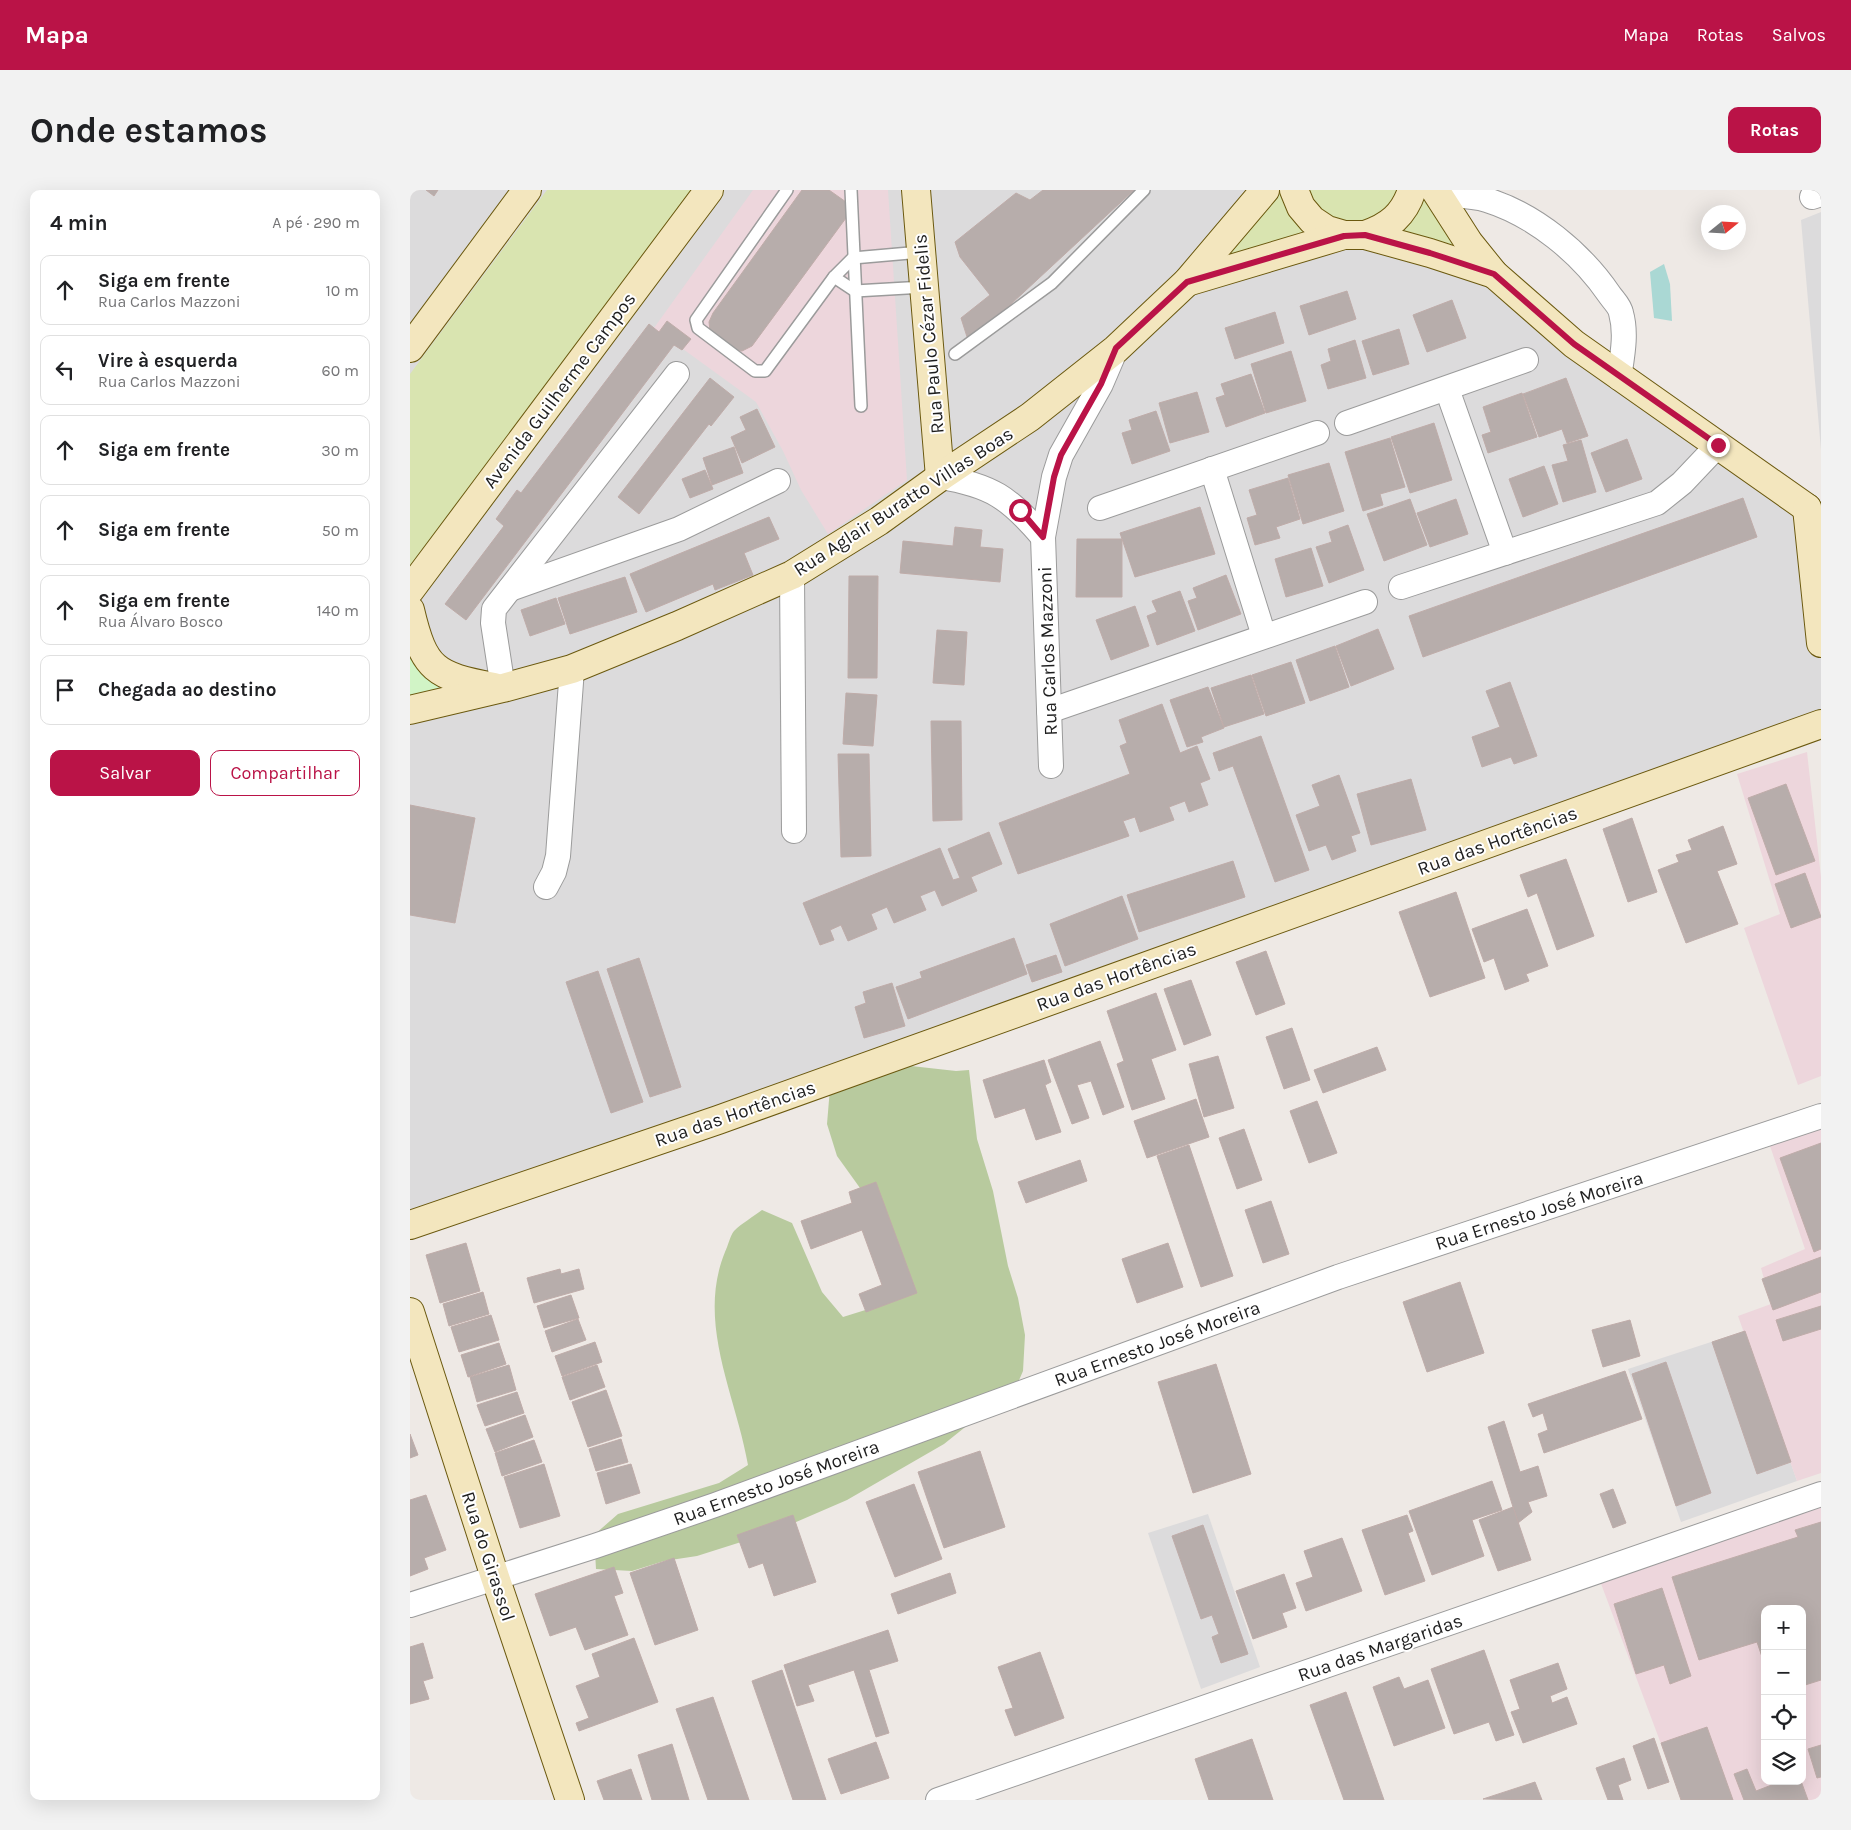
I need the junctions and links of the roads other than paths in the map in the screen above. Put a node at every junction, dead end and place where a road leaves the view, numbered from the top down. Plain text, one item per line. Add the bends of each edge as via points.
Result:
1 (527, 190) edge
2 (709, 190) edge
3 (787, 190) edge
4 (851, 190) edge
5 (916, 190) edge
6 (1144, 190) edge
7 (1265, 190) edge
8 (1294, 190) edge
9 (1428, 191) edge
10 (1354, 235) junction
11 (922, 252) junction
12 (853, 258) junction
13 (1494, 274) junction
14 (834, 278) junction
15 (1187, 282) junction
16 (924, 287) junction
17 (855, 291) junction
18 (410, 348) edge
19 (1116, 348) junction
20 (955, 354) dead end
21 (1526, 360) dead end
22 (677, 374) dead end
23 (1619, 378) junction
24 (1447, 389) junction
25 (861, 406) dead end
26 (1347, 423) dead end
27 (1317, 433) dead end
28 (1718, 445) junction
29 (1212, 469) junction
30 (940, 477) junction
31 (778, 481) dead end
32 (1814, 506) edge
33 (1100, 508) dead end
34 (1043, 537) junction
35 (1505, 553) junction
36 (792, 575) junction
37 (1401, 587) dead end
38 (510, 589) junction
39 (410, 590) edge
40 (1365, 602) dead end
41 (410, 610) edge
42 (1264, 636) junction
43 (1821, 643) edge
44 (572, 669) junction
45 (503, 688) junction
46 (410, 710) edge
47 (1049, 711) junction
48 (1821, 724) edge
49 (1052, 766) dead end
50 (794, 831) dead end
51 (546, 887) dead end
52 (1821, 1116) edge
53 (410, 1225) edge
54 (410, 1312) edge
55 (1821, 1494) edge
56 (495, 1577) junction
57 (410, 1605) edge
58 (570, 1800) edge
59 (938, 1800) edge

1 - 18 main road
2 - 39 main road, Avenida Guilherme Campos
3 - 14 lane via 695,324 760,372 765,370
4 - 12 lane
5 - 11 main road, Rua Paulo Cézar Fidelis
6 - 20 lane via 1052,283
7 - 15 main road, Rua Aglair Buratto Villas Boas
8 - 10 main road via 1301,207 1312,220 1327,230
9 - 10 main road via 1380,230
9 - 13 main road
9 - 23 street via 1485,200 1504,207 1574,252 1598,277 1621,312 1624,335
10 - 13 main road via 1430,253
10 - 15 main road
11 - 12 lane
11 - 16 main road, Rua Paulo Cézar Fidelis
12 - 14 lane
12 - 17 lane
13 - 23 main road via 1574,344
14 - 17 lane
15 - 19 main road, Rua Aglair Buratto Villas Boas
16 - 17 lane
16 - 30 main road, Rua Paulo Cézar Fidelis
17 - 25 lane
19 - 30 main road, Rua Aglair Buratto Villas Boas via 1030,417
19 - 34 street, Rua Carlos Mazzoni via 1101,384 1061,455
21 - 24 street
22 - 38 street
23 - 28 main road
24 - 26 street
24 - 35 street
27 - 29 street
28 - 32 main road
28 - 35 street via 1682,483 1657,503
29 - 33 street
29 - 42 street
30 - 34 street via 970,482 996,493 1020,510
30 - 36 main road, Rua Aglair Buratto Villas Boas via 879,521
31 - 38 street via 679,529
32 - 43 main road
34 - 47 street, Rua Carlos Mazzoni
35 - 37 street
36 - 44 main road, Rua Aglair Buratto Villas Boas
36 - 50 street
38 - 45 street via 494,609 493,623
40 - 42 street
41 - 45 main road via 424,656 437,670 457,680
42 - 47 street
44 - 45 main road, Rua Aglair Buratto Villas Boas
44 - 51 street via 558,856
45 - 46 main road, Rua Aglair Buratto Villas Boas
47 - 49 street, Rua Carlos Mazzoni
48 - 53 main road, Rua das Hortências via 727,1116
52 - 56 street, Rua Ernesto José Moreira via 1338,1277 715,1505
54 - 56 main road, Rua do Girassol
55 - 59 street, Rua das Margaridas
56 - 57 street, Rua Ernesto José Moreira
56 - 58 main road, Rua do Girassol

